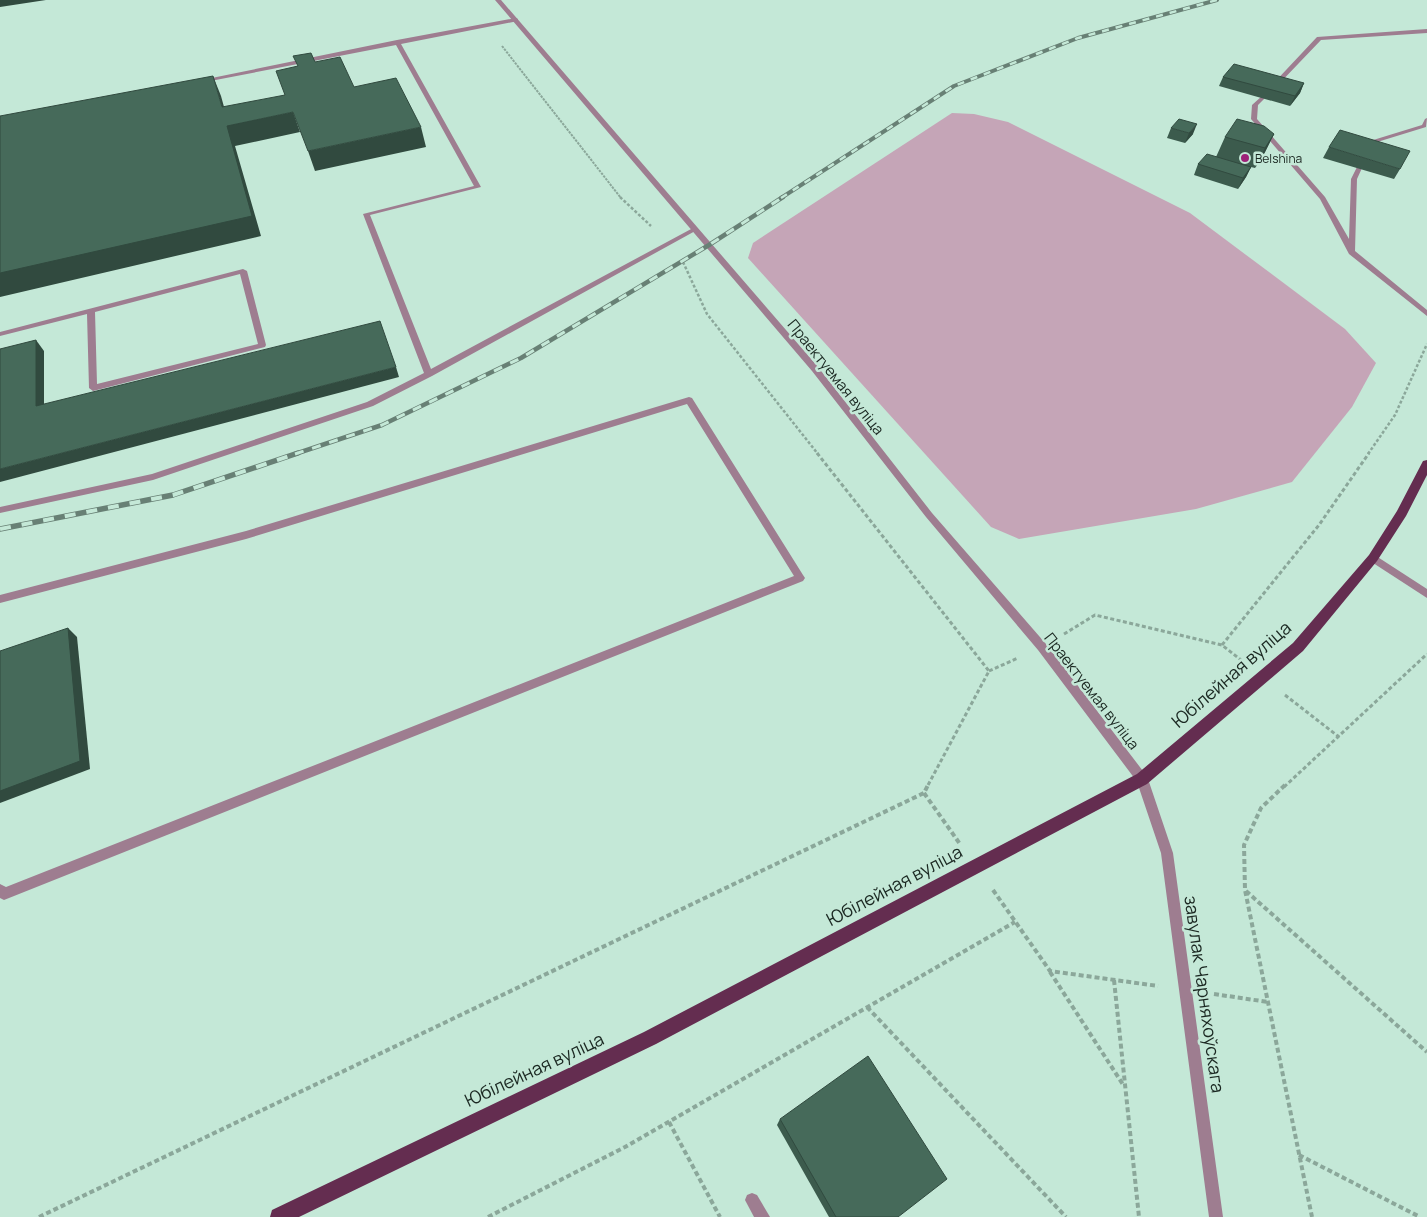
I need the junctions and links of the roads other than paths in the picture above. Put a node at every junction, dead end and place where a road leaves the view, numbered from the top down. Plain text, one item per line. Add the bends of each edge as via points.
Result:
1 (498, 0) edge
2 (516, 20) junction
3 (1427, 31) edge
4 (397, 42) junction
5 (195, 82) edge
6 (1274, 86) edge
7 (1262, 98) edge
8 (1427, 120) edge
9 (1368, 150) edge
10 (1359, 168) edge
11 (695, 229) junction
12 (1352, 252) junction
13 (91, 310) junction
14 (1427, 314) edge
15 (0, 334) edge
16 (429, 374) junction
17 (1427, 464) edge
18 (0, 510) edge
19 (1373, 558) junction
20 (1427, 594) edge
21 (0, 599) edge
22 (1142, 779) junction
23 (0, 890) edge
24 (752, 1200) dead end
25 (280, 1217) edge
26 (763, 1217) edge
27 (1216, 1217) edge

1 - 2 street, Праектуемая вуліца
2 - 4 street
2 - 11 street, Праектуемая вуліца
3 - 6 street via 1319,38
4 - 5 street
4 - 16 street via 478,187 366,214
7 - 12 street via 1254,105 1254,119 1323,198
8 - 9 street via 1424,126 1372,142
10 - 12 street via 1354,179
11 - 16 street
11 - 22 street, Праектуемая вуліца via 815,370 929,515 1042,647
12 - 14 street
13 - 13 street via 243,271 262,345 93,388
13 - 15 street
16 - 18 street via 370,404 153,477
17 - 19 main road, Юбілейная вуліца via 1402,514
19 - 20 street
19 - 22 main road, Юбілейная вуліца via 1298,647
21 - 23 street via 246,535 688,400 800,578 4,894
22 - 25 main road, Юбілейная вуліца via 650,1038
22 - 27 street, завулак Чарняхоўскага via 1166,853
24 - 26 street

